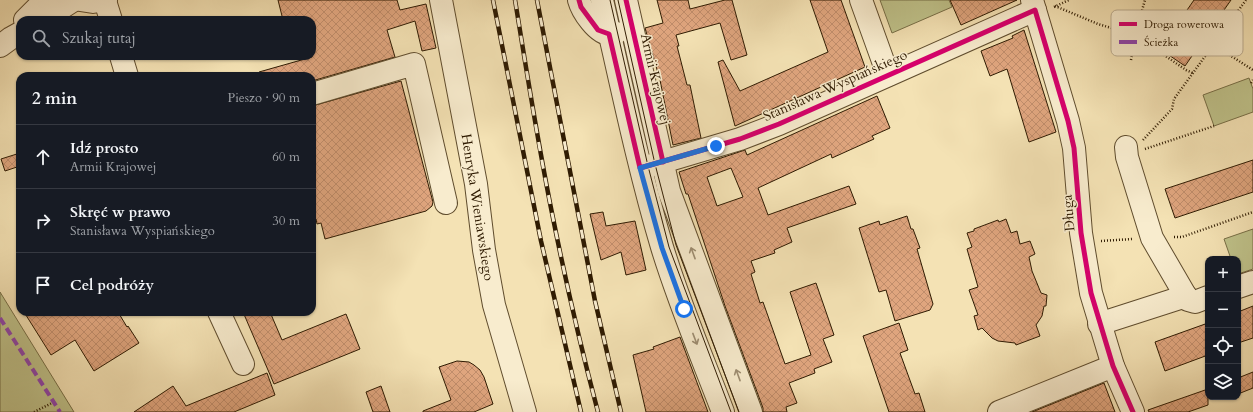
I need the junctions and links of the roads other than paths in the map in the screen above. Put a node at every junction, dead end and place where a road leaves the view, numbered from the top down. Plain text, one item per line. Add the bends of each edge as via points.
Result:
1 (45, 0) edge
2 (74, 0) edge
3 (80, 0) edge
4 (441, 0) edge
5 (579, 0) edge
6 (602, 0) edge
7 (626, 0) edge
8 (861, 0) edge
9 (1043, 6) edge
10 (107, 7) edge
11 (29, 16) edge
12 (49, 16) edge
13 (632, 29) junction
14 (609, 34) junction
15 (122, 60) edge
16 (126, 72) edge
17 (888, 75) junction
18 (316, 93) edge
19 (1138, 146) road end
20 (663, 162) junction
21 (640, 168) junction
22 (446, 203) dead end
23 (1253, 282) edge
24 (1241, 286) edge
25 (1186, 296) junction
26 (1205, 298) edge
27 (221, 316) edge
28 (1099, 324) junction
29 (243, 364) dead end
30 (1113, 366) junction
31 (525, 412) edge
32 (723, 412) edge
33 (751, 412) edge
34 (999, 412) edge
35 (1133, 412) edge

1 - 11 street
2 - 12 street
3 - 10 street
4 - 31 street, Henryka Wieniawskiego via 476,184 494,305
5 - 14 street via 581,7 598,30
6 - 14 street
7 - 13 street, Armii Krajowej
8 - 17 street
9 - 17 street, Stanisława Wyspiańskiego
9 - 28 street, Długa via 1074,148 1082,233 1091,294
13 - 14 street
13 - 20 street, Armii Krajowej
14 - 21 street
15 - 16 street
17 - 20 street, Stanisława Wyspiańskiego via 779,124 740,139
18 - 22 street via 414,64
19 - 25 street via 1127,157 1152,238
20 - 21 street, Stanisława Wyspiańskiego
33 -> 20 street, Armii Krajowej via 669,191
21 -> 32 street via 671,275
23 - 24 street
25 - 26 street via 1188,300 1195,302
25 - 28 street
27 - 29 street
28 - 30 street, Długa
30 - 34 street
30 - 35 street, Długa

